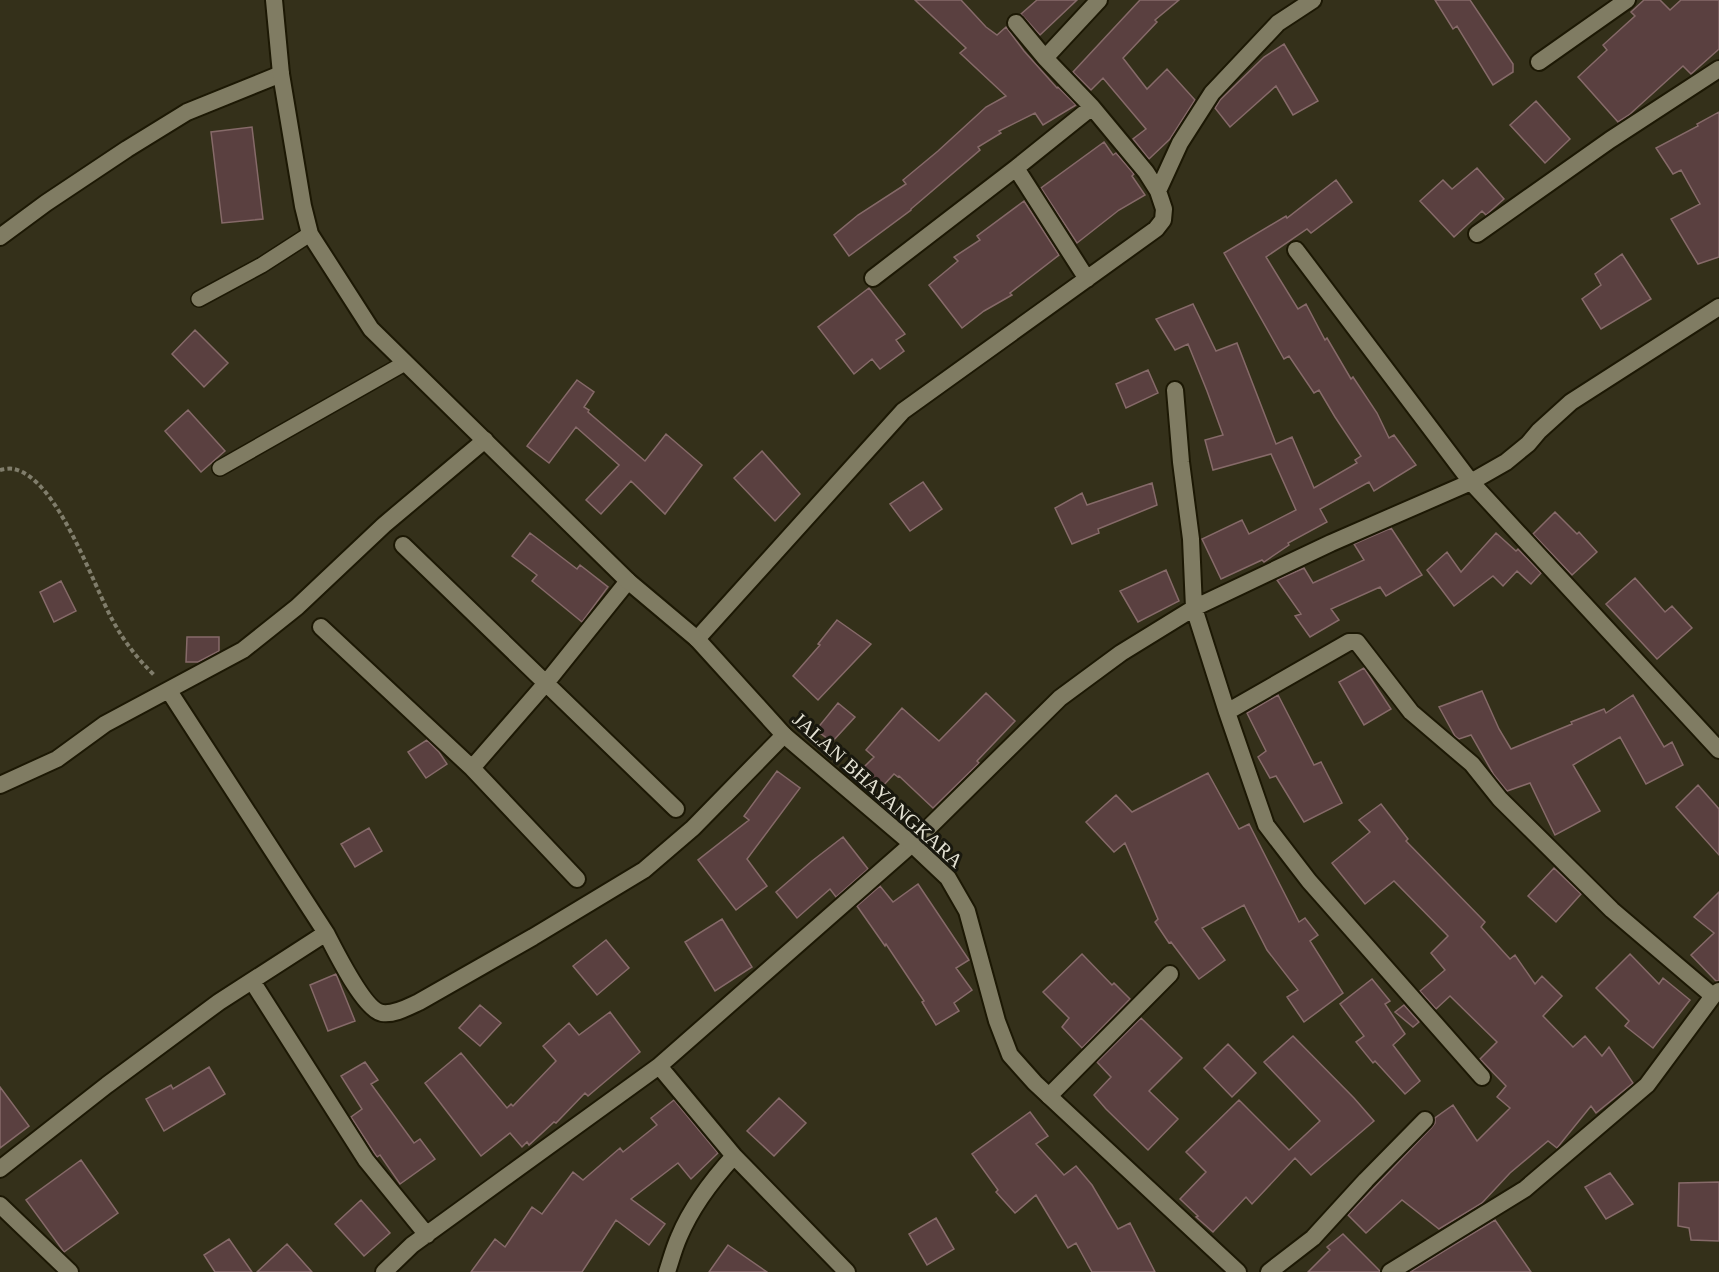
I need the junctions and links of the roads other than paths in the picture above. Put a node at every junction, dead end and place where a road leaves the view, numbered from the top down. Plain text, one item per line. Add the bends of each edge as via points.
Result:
1 (274, 0) edge
2 (1099, 0) edge
3 (1313, 0) edge
4 (1627, 0) edge
5 (1016, 23) dead end
6 (1045, 58) junction
7 (1539, 62) dead end
8 (1719, 69) edge
9 (281, 75) junction
10 (1092, 106) junction
11 (1016, 168) junction
12 (1158, 190) junction
13 (310, 234) junction
14 (1477, 234) dead end
15 (0, 237) edge
16 (1296, 250) dead end
17 (873, 278) dead end
18 (1087, 279) junction
19 (199, 299) dead end
20 (1719, 307) edge
21 (405, 363) junction
22 (1175, 390) dead end
23 (485, 440) junction
24 (220, 468) dead end
25 (1471, 482) junction
26 (403, 544) dead end
27 (628, 581) junction
28 (1194, 608) junction
29 (321, 627) dead end
30 (697, 639) junction
31 (546, 682) junction
32 (169, 691) junction
33 (1227, 712) junction
34 (784, 735) junction
35 (1719, 750) edge
36 (472, 768) junction
37 (0, 785) edge
38 (676, 809) dead end
39 (912, 844) junction
40 (577, 879) dead end
41 (326, 933) junction
42 (1170, 974) dead end
43 (252, 981) junction
44 (1716, 994) edge
45 (659, 1066) junction
46 (1482, 1077) dead end
47 (1049, 1096) junction
48 (1425, 1120) dead end
49 (734, 1156) junction
50 (0, 1169) edge
51 (0, 1205) edge
52 (427, 1235) junction
53 (70, 1272) edge
54 (384, 1272) edge
55 (667, 1272) edge
56 (847, 1272) edge
57 (1238, 1272) edge
58 (1269, 1272) edge
59 (1390, 1272) edge

1 - 9 street, JALAN BHAYANGKARA
2 - 6 street
3 - 12 street via 1278,23 1212,93 1180,143
4 - 7 street
5 - 6 street
6 - 10 street
8 - 14 street
9 - 13 street, JALAN BHAYANGKARA
9 - 15 street via 187,112
10 - 11 street
10 - 12 street
11 - 17 street
11 - 18 street
12 - 18 street via 1164,209 1156,229
13 - 19 lane
13 - 21 street, JALAN BHAYANGKARA via 371,329
16 - 25 street
18 - 30 street via 903,411
20 - 25 street via 1571,402 1506,462
21 - 23 street, JALAN BHAYANGKARA
21 - 24 lane
22 - 28 street via 1191,539
23 - 27 street, JALAN BHAYANGKARA
23 - 32 street via 243,650
25 - 28 street
25 - 35 street
26 - 31 street
27 - 30 street, JALAN BHAYANGKARA
27 - 31 street
28 - 33 street
28 - 39 street via 1121,653 1060,698
29 - 36 street
30 - 34 street, JALAN BHAYANGKARA
31 - 36 street
31 - 38 street
32 - 37 street via 105,724 57,759
32 - 41 street
33 - 44 street via 1349,642 1356,642 1411,712 1472,764 1500,799 1612,910
33 - 46 street via 1266,825 1309,881
34 - 39 street, JALAN BHAYANGKARA
34 - 41 street via 693,828 644,870 401,1010 383,1013 364,1000
36 - 40 street
39 - 45 street
39 - 47 street, JALAN BHAYANGKARA via 948,878 967,910 1010,1055
41 - 43 street
42 - 47 street
43 - 50 street via 106,1086
43 - 52 street via 366,1160
44 - 59 street via 1647,1085 1525,1189
45 - 49 street
45 - 52 street
47 - 57 street, JALAN BHAYANGKARA
48 - 58 street via 1313,1239
49 - 55 street via 696,1204
49 - 56 street
51 - 53 street
52 - 54 street

